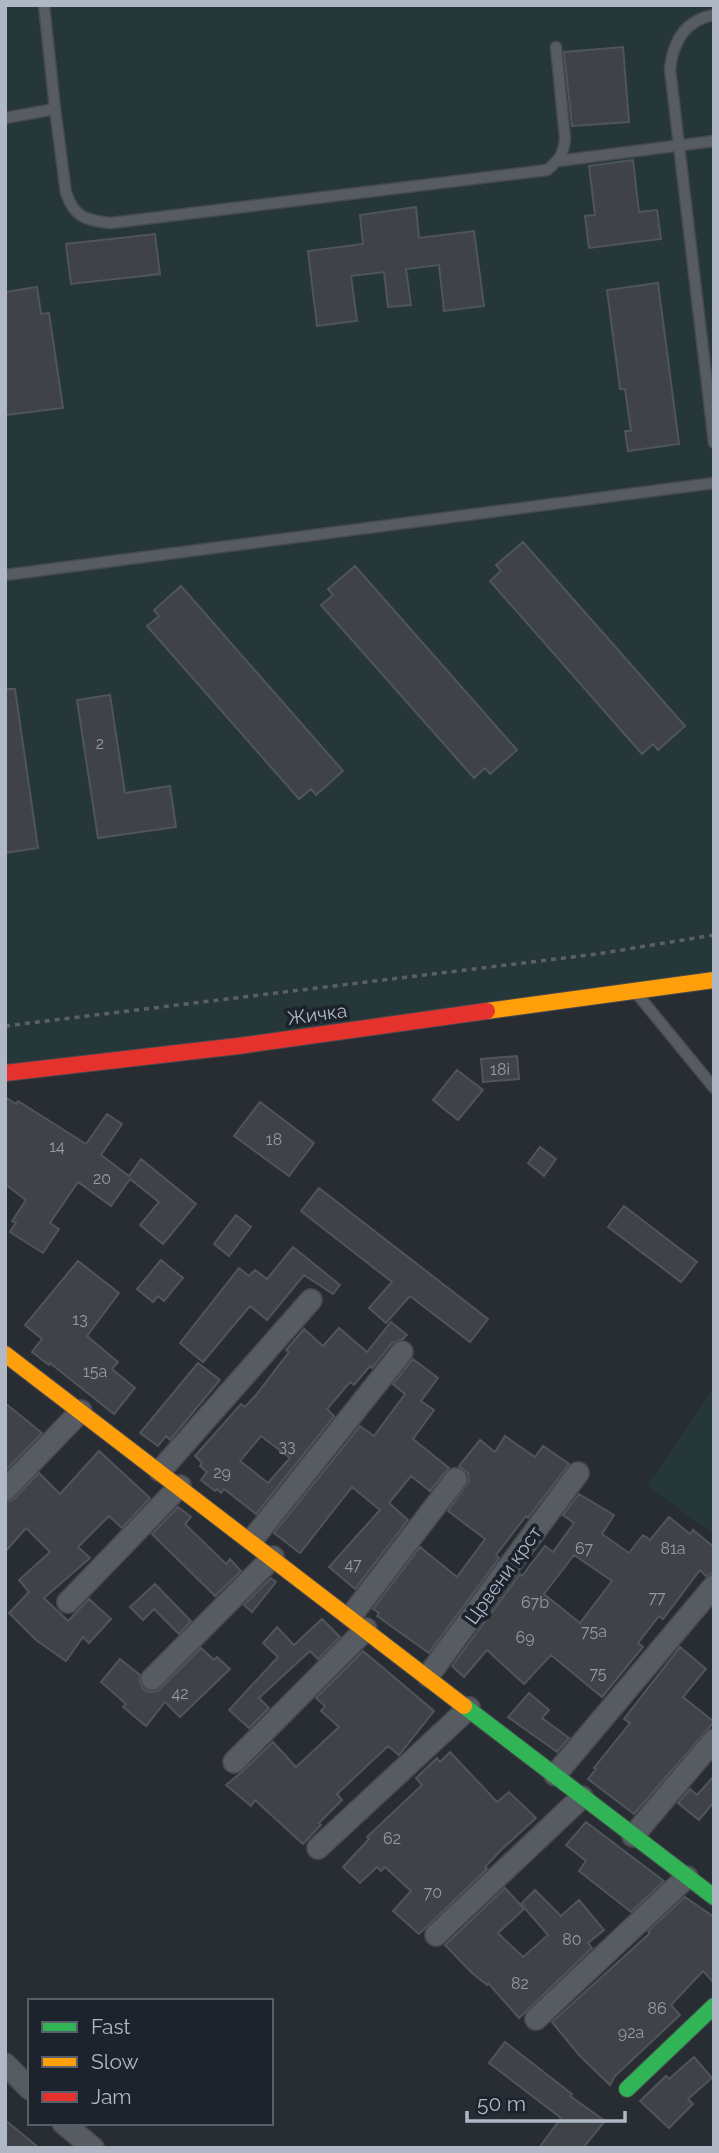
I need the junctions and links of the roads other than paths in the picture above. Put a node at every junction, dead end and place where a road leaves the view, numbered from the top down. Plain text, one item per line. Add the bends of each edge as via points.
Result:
1 (44, 5) edge
2 (714, 15) edge
3 (556, 47) dead end
4 (55, 109) junction
5 (5, 118) edge
6 (714, 141) edge
7 (678, 146) junction
8 (558, 161) junction
9 (714, 443) edge
10 (714, 483) edge
11 (5, 575) edge
12 (714, 980) edge
13 (634, 990) junction
14 (5, 1073) edge
15 (714, 1088) edge
16 (311, 1300) dead end
17 (402, 1352) dead end
18 (5, 1354) edge
19 (81, 1411) junction
20 (160, 1471) junction
21 (578, 1473) dead end
22 (456, 1479) dead end
23 (180, 1486) junction
24 (5, 1490) edge
25 (252, 1540) junction
26 (274, 1557) junction
27 (714, 1586) edge
28 (68, 1602) dead end
29 (359, 1622) junction
30 (428, 1676) junction
31 (152, 1679) dead end
32 (469, 1708) junction
33 (714, 1740) edge
34 (234, 1762) dead end
35 (555, 1776) junction
36 (582, 1797) junction
37 (633, 1836) junction
38 (318, 1848) dead end
39 (687, 1877) junction
40 (714, 1897) edge
41 (436, 1935) dead end
42 (714, 2006) edge
43 (536, 2019) dead end
44 (5, 2064) edge
45 (28, 2087) edge
46 (627, 2090) dead end
47 (65, 2125) edge
48 (93, 2148) edge

1 - 4 lane
2 - 7 lane via 687,27 672,53 670,85
3 - 8 lane via 565,138
4 - 5 lane
4 - 8 lane via 70,205 79,216 111,223 547,170
6 - 7 lane
7 - 8 lane
7 - 9 lane
10 - 11 lane
12 - 13 street, Жичка
13 - 14 street, Жичка via 238,1046
13 - 15 lane
16 - 20 street
17 - 25 street
18 - 19 street
19 - 20 street
19 - 24 street
20 - 23 street
21 - 30 street, Црвени крст
22 - 29 street
23 - 25 street
23 - 28 street
25 - 26 street
26 - 29 street
26 - 31 street
27 - 35 street
29 - 30 street
29 - 34 street
30 - 32 street
32 - 35 street
32 - 38 street
33 - 37 street
35 - 36 street
36 - 37 street
36 - 41 street
37 - 39 street
39 - 40 street
39 - 43 street
42 - 46 street
44 - 45 street
47 - 48 street

